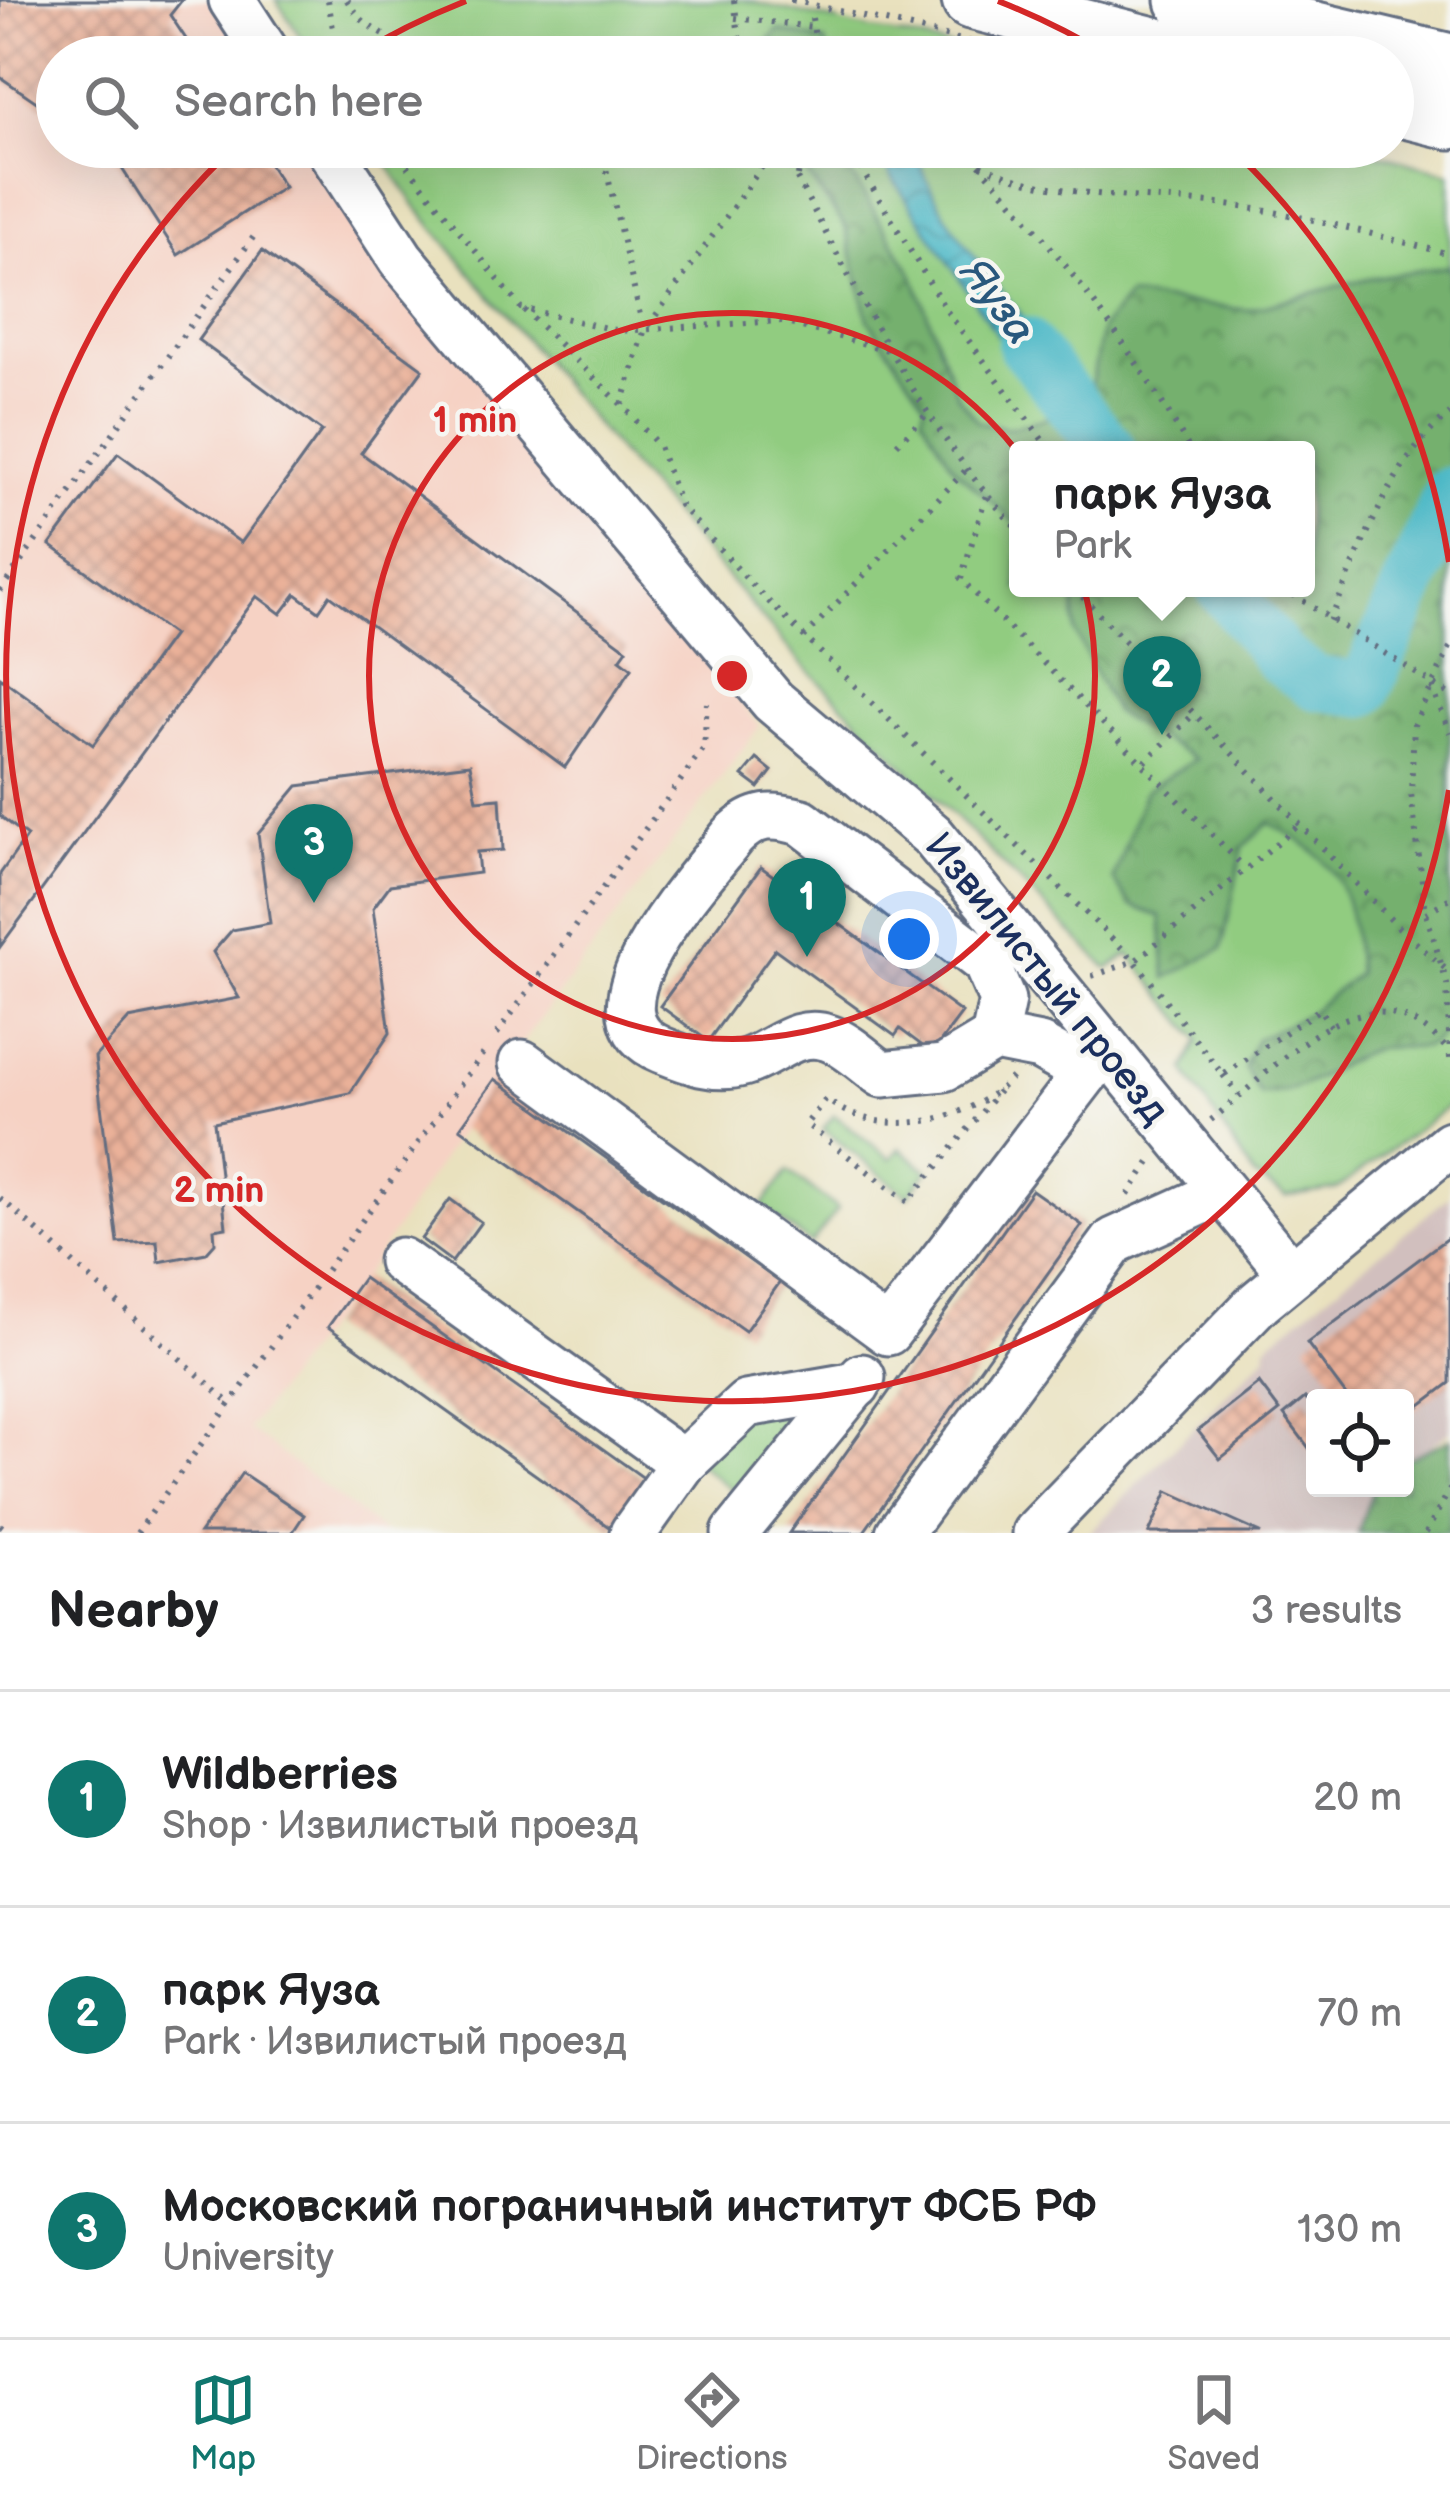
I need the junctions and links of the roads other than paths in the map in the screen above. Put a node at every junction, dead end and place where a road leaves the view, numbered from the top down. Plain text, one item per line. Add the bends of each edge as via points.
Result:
1 (232, 0) edge
2 (1185, 0) edge
3 (973, 21) edge
4 (255, 36) edge
5 (1066, 36) edge
6 (1336, 36) edge
7 (1414, 54) edge
8 (1450, 63) edge
9 (1414, 111) edge
10 (1450, 120) edge
11 (342, 168) edge
12 (994, 1038) junction
13 (1097, 1062) junction
14 (522, 1063) dead end
15 (1450, 1144) edge
16 (1220, 1193) junction
17 (401, 1261) dead end
18 (1278, 1302) junction
19 (888, 1332) junction
20 (857, 1385) junction
21 (683, 1463) junction
22 (633, 1533) edge
23 (735, 1533) edge
24 (899, 1533) edge
25 (1035, 1533) edge

1 - 4 street
2 - 6 main road
3 - 5 main road
7 - 8 main road
9 - 10 main road
11 - 13 street, Извилистый проезд via 401,259 772,701 932,835 1056,988
12 - 12 street via 944,1068 911,1075 882,1074 829,1038 799,1035 742,1064 699,1064 653,1046 632,1016 628,990 640,960 733,836 748,820 771,814 802,822 986,963 1002,1000
12 - 13 street
13 - 16 street, Извилистый проезд
13 - 19 street
14 - 19 street
15 - 18 street
16 - 18 street, Извилистый проезд
16 - 24 street via 1114,1241
17 - 21 street
18 - 25 street
19 - 20 street
20 - 21 street via 746,1404
20 - 23 street
21 - 22 street

